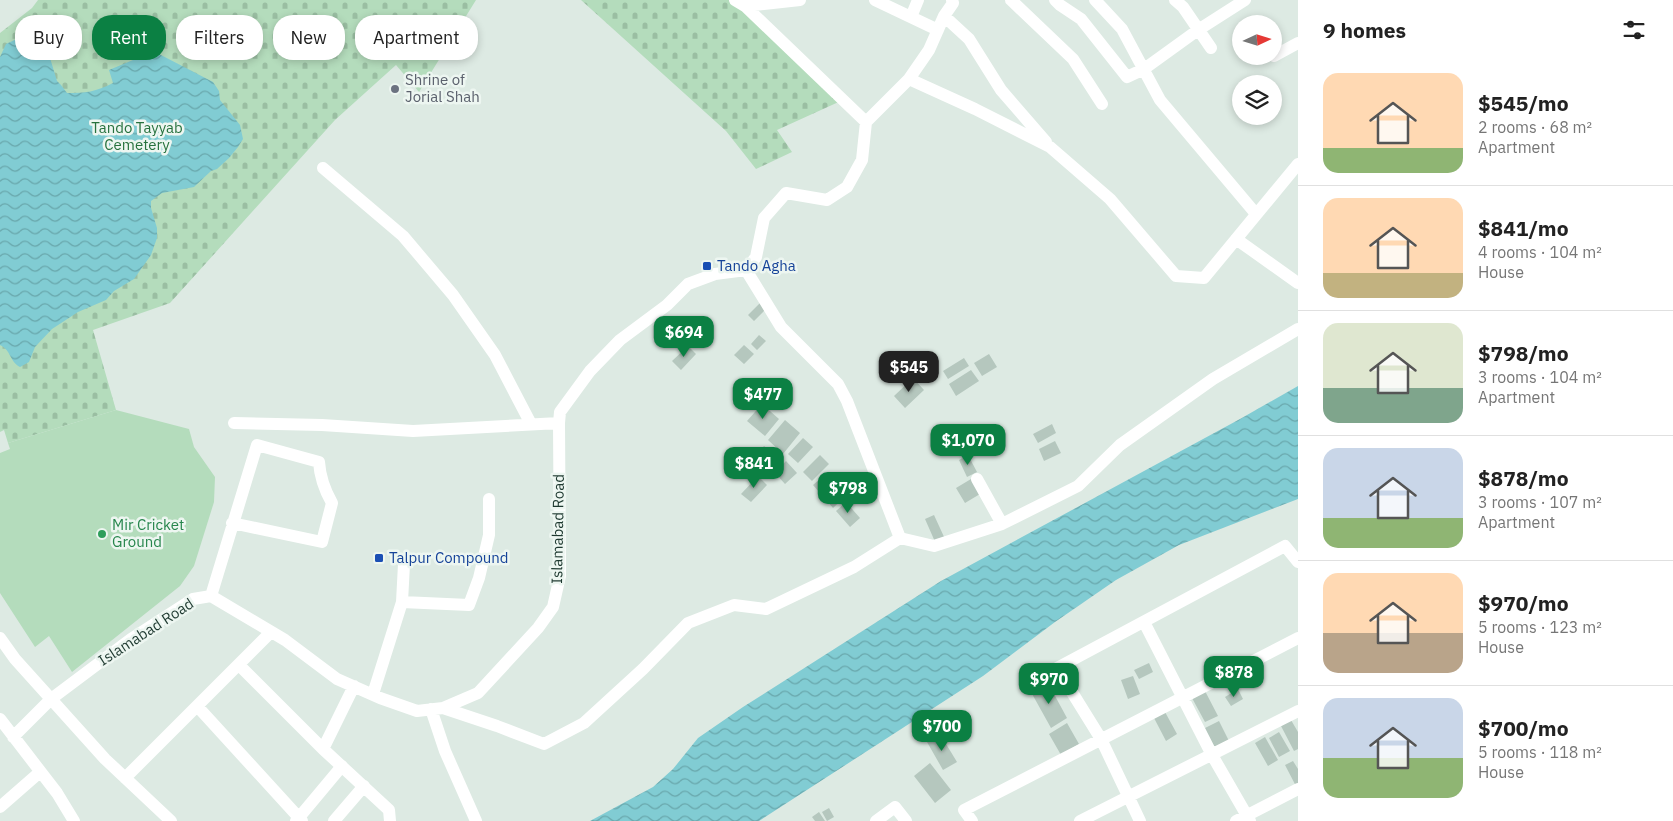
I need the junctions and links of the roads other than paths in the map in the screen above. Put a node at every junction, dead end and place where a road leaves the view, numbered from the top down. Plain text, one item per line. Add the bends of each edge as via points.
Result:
1 (800, 0) edge
2 (875, 0) edge
3 (918, 0) edge
4 (952, 0) edge
5 (1011, 0) edge
6 (1055, 0) edge
7 (1095, 0) edge
8 (1175, 0) edge
9 (1245, 0) edge
10 (740, 3) edge
11 (944, 16) junction
12 (911, 17) junction
13 (938, 30) junction
14 (1198, 30) junction
15 (1298, 43) edge
16 (1211, 48) dead end
17 (1282, 51) edge
18 (1144, 69) junction
19 (909, 79) junction
20 (1102, 104) dead end
21 (866, 122) junction
22 (1050, 147) junction
23 (1298, 164) edge
24 (324, 168) dead end
25 (1256, 214) junction
26 (1236, 239) junction
27 (746, 270) junction
28 (1298, 283) edge
29 (1298, 329) edge
30 (559, 422) junction
31 (234, 423) dead end
32 (531, 424) junction
33 (977, 479) dead end
34 (489, 499) dead end
35 (232, 522) junction
36 (1002, 524) junction
37 (900, 538) junction
38 (1298, 562) edge
39 (404, 564) dead end
40 (211, 596) junction
41 (402, 602) junction
42 (1144, 622) junction
43 (271, 632) junction
44 (0, 638) edge
45 (1298, 638) edge
46 (239, 665) junction
47 (354, 686) junction
48 (373, 694) junction
49 (1183, 697) junction
50 (51, 699) junction
51 (198, 706) junction
52 (437, 709) junction
53 (1298, 711) edge
54 (0, 719) edge
55 (8, 736) edge
56 (1101, 739) junction
57 (324, 749) junction
58 (1212, 755) junction
59 (342, 766) junction
60 (40, 772) junction
61 (125, 778) junction
62 (364, 786) junction
63 (1298, 790) edge
64 (1128, 797) junction
65 (0, 807) edge
66 (1244, 819) edge
67 (299, 820) edge
68 (74, 821) edge
69 (171, 821) edge
70 (334, 821) edge
71 (390, 821) edge
72 (476, 821) edge
73 (876, 821) edge
74 (906, 821) edge
75 (972, 821) edge
76 (1080, 821) edge
77 (1140, 821) edge

1 - 10 street
2 - 12 street
3 - 12 street
4 - 11 street
5 - 20 street via 1073,58
6 - 18 street via 1082,18 1127,77
7 - 18 street via 1122,29
8 - 14 street
9 - 14 street
10 - 21 street
11 - 13 street
11 - 22 street via 969,39 1001,90
12 - 13 street
13 - 19 street
14 - 16 street
14 - 18 street
15 - 17 street
18 - 25 street via 1160,100
19 - 21 street
19 - 22 street
21 - 27 street via 862,160 847,187 827,200 786,193 764,218 756,257
22 - 26 street via 1110,199 1176,276 1204,278
23 - 25 street
24 - 32 street via 403,236 453,295 495,355
25 - 26 street
26 - 28 street
27 - 30 street, Islamabad Road via 715,274 688,284 667,305 620,340 590,371 560,412
27 - 37 street via 781,327 838,384
29 - 36 street via 1213,379 1120,445 1078,486
30 - 32 street
30 - 52 street, Islamabad Road via 560,576 554,606 478,693
31 - 32 street via 413,431
33 - 36 street
34 - 41 street via 489,535 469,605
35 - 35 street via 322,542 332,503 324,490 319,462 257,445
35 - 40 street
36 - 37 street via 934,546
37 - 52 street via 854,567 766,609 734,606 688,623 644,670 584,723 544,744
38 - 42 street via 1285,546
39 - 41 street
40 - 43 street, Islamabad Road
40 - 50 street, Islamabad Road via 193,599 131,639
41 - 48 street
42 - 49 street
42 - 56 street via 1057,668
43 - 46 street
43 - 47 street, Islamabad Road via 337,679
44 - 50 street
45 - 49 street
46 - 51 street
46 - 57 street
47 - 48 street, Islamabad Road
47 - 57 street
48 - 52 street, Islamabad Road via 416,711
49 - 56 street
49 - 58 street
50 - 55 street, Islamabad Road
50 - 61 street
51 - 61 street
51 - 67 street
52 - 72 street via 445,751
53 - 58 street
54 - 55 street
55 - 60 street
56 - 64 street
56 - 75 street via 964,810
57 - 59 street
58 - 64 street
58 - 66 street
59 - 62 street
59 - 67 street
60 - 65 street
60 - 68 street
61 - 69 street
62 - 70 street
62 - 71 street via 389,810
63 - 66 street
64 - 76 street
64 - 77 street
73 - 74 street via 895,807

